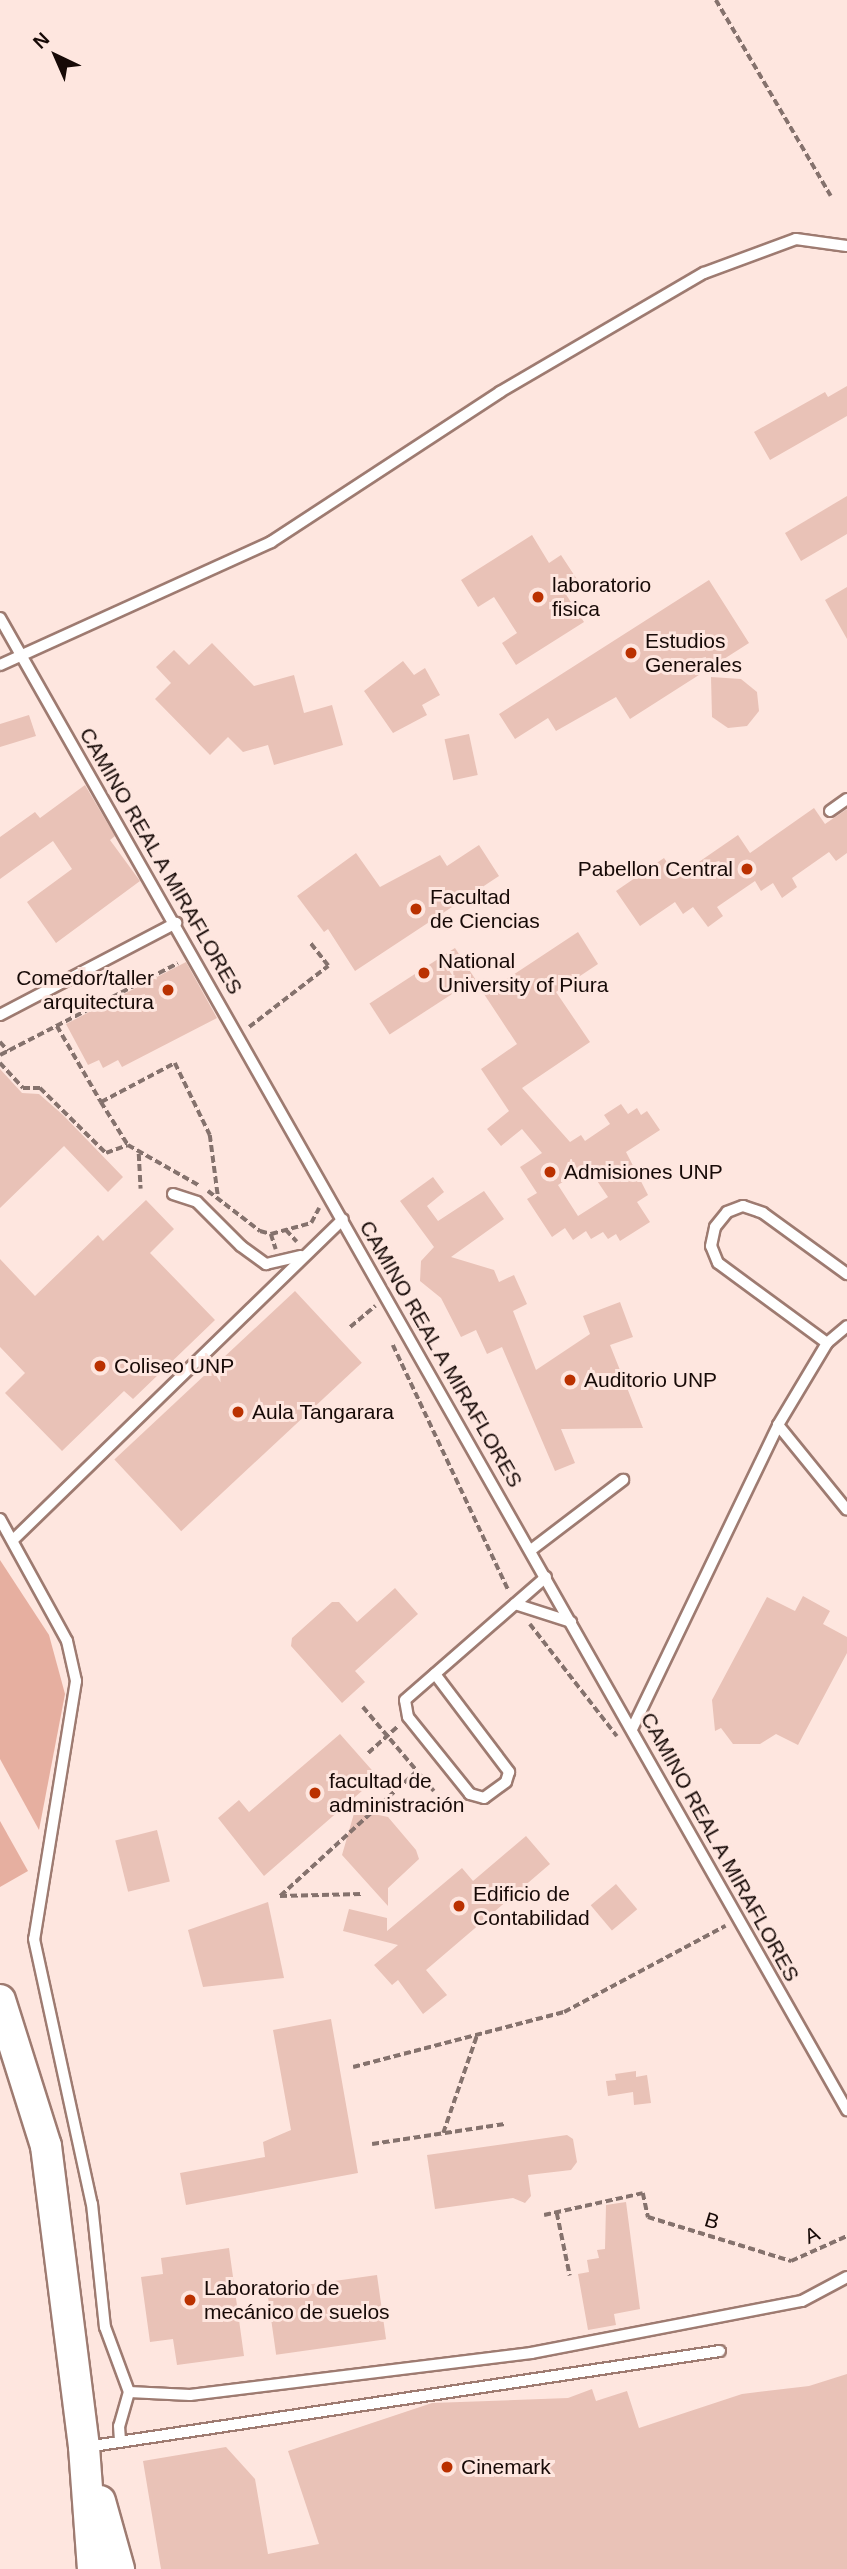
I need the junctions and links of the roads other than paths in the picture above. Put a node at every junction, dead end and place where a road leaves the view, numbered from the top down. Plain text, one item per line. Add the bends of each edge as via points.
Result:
1 (847, 246) edge
2 (0, 618) edge
3 (23, 658) junction
4 (0, 666) edge
5 (847, 799) edge
6 (830, 811) dead end
7 (176, 923) junction
8 (0, 1015) edge
9 (173, 1194) dead end
10 (343, 1219) junction
11 (307, 1254) junction
12 (847, 1274) edge
13 (847, 1326) edge
14 (827, 1343) junction
15 (778, 1425) junction
16 (623, 1480) dead end
17 (847, 1510) edge
18 (0, 1519) edge
19 (13, 1539) junction
20 (531, 1550) junction
21 (546, 1577) junction
22 (515, 1604) junction
23 (571, 1622) junction
24 (435, 1674) junction
25 (632, 1729) junction
26 (0, 2000) edge
27 (847, 2110) edge
28 (847, 2277) edge
29 (720, 2351) dead end
30 (129, 2392) junction
31 (120, 2442) junction
32 (84, 2447) junction
33 (111, 2569) edge

1 - 3 lane via 796,239 704,273 500,391 271,542
2 - 3 lane, CAMINO REAL A MIRAFLORES
3 - 4 lane
3 - 7 lane, CAMINO REAL A MIRAFLORES
5 - 6 lane
7 - 8 lane
7 - 10 lane, CAMINO REAL A MIRAFLORES
9 - 11 lane via 197,1202 241,1246 267,1264
10 - 11 lane
10 - 20 lane, CAMINO REAL A MIRAFLORES
11 - 19 lane
12 - 14 lane via 763,1213 743,1206 727,1213 715,1227 711,1246 718,1263
13 - 14 lane
14 - 15 lane
15 - 17 lane
15 - 25 lane
16 - 20 lane
18 - 19 lane
19 - 30 lane via 67,1641 76,1681 34,1939 92,2204 106,2327
20 - 21 lane, CAMINO REAL A MIRAFLORES
21 - 22 lane
21 - 23 lane, CAMINO REAL A MIRAFLORES
22 - 23 lane
22 - 24 lane
23 - 25 lane, CAMINO REAL A MIRAFLORES
24 - 24 lane via 405,1700 408,1717 470,1794 484,1798 506,1783 505,1761
25 - 27 lane, CAMINO REAL A MIRAFLORES
26 - 32 main road via 47,2146
28 - 30 lane via 802,2301 531,2353 190,2395
29 - 31 lane
30 - 31 lane via 119,2426
31 - 32 lane
32 - 33 main road

